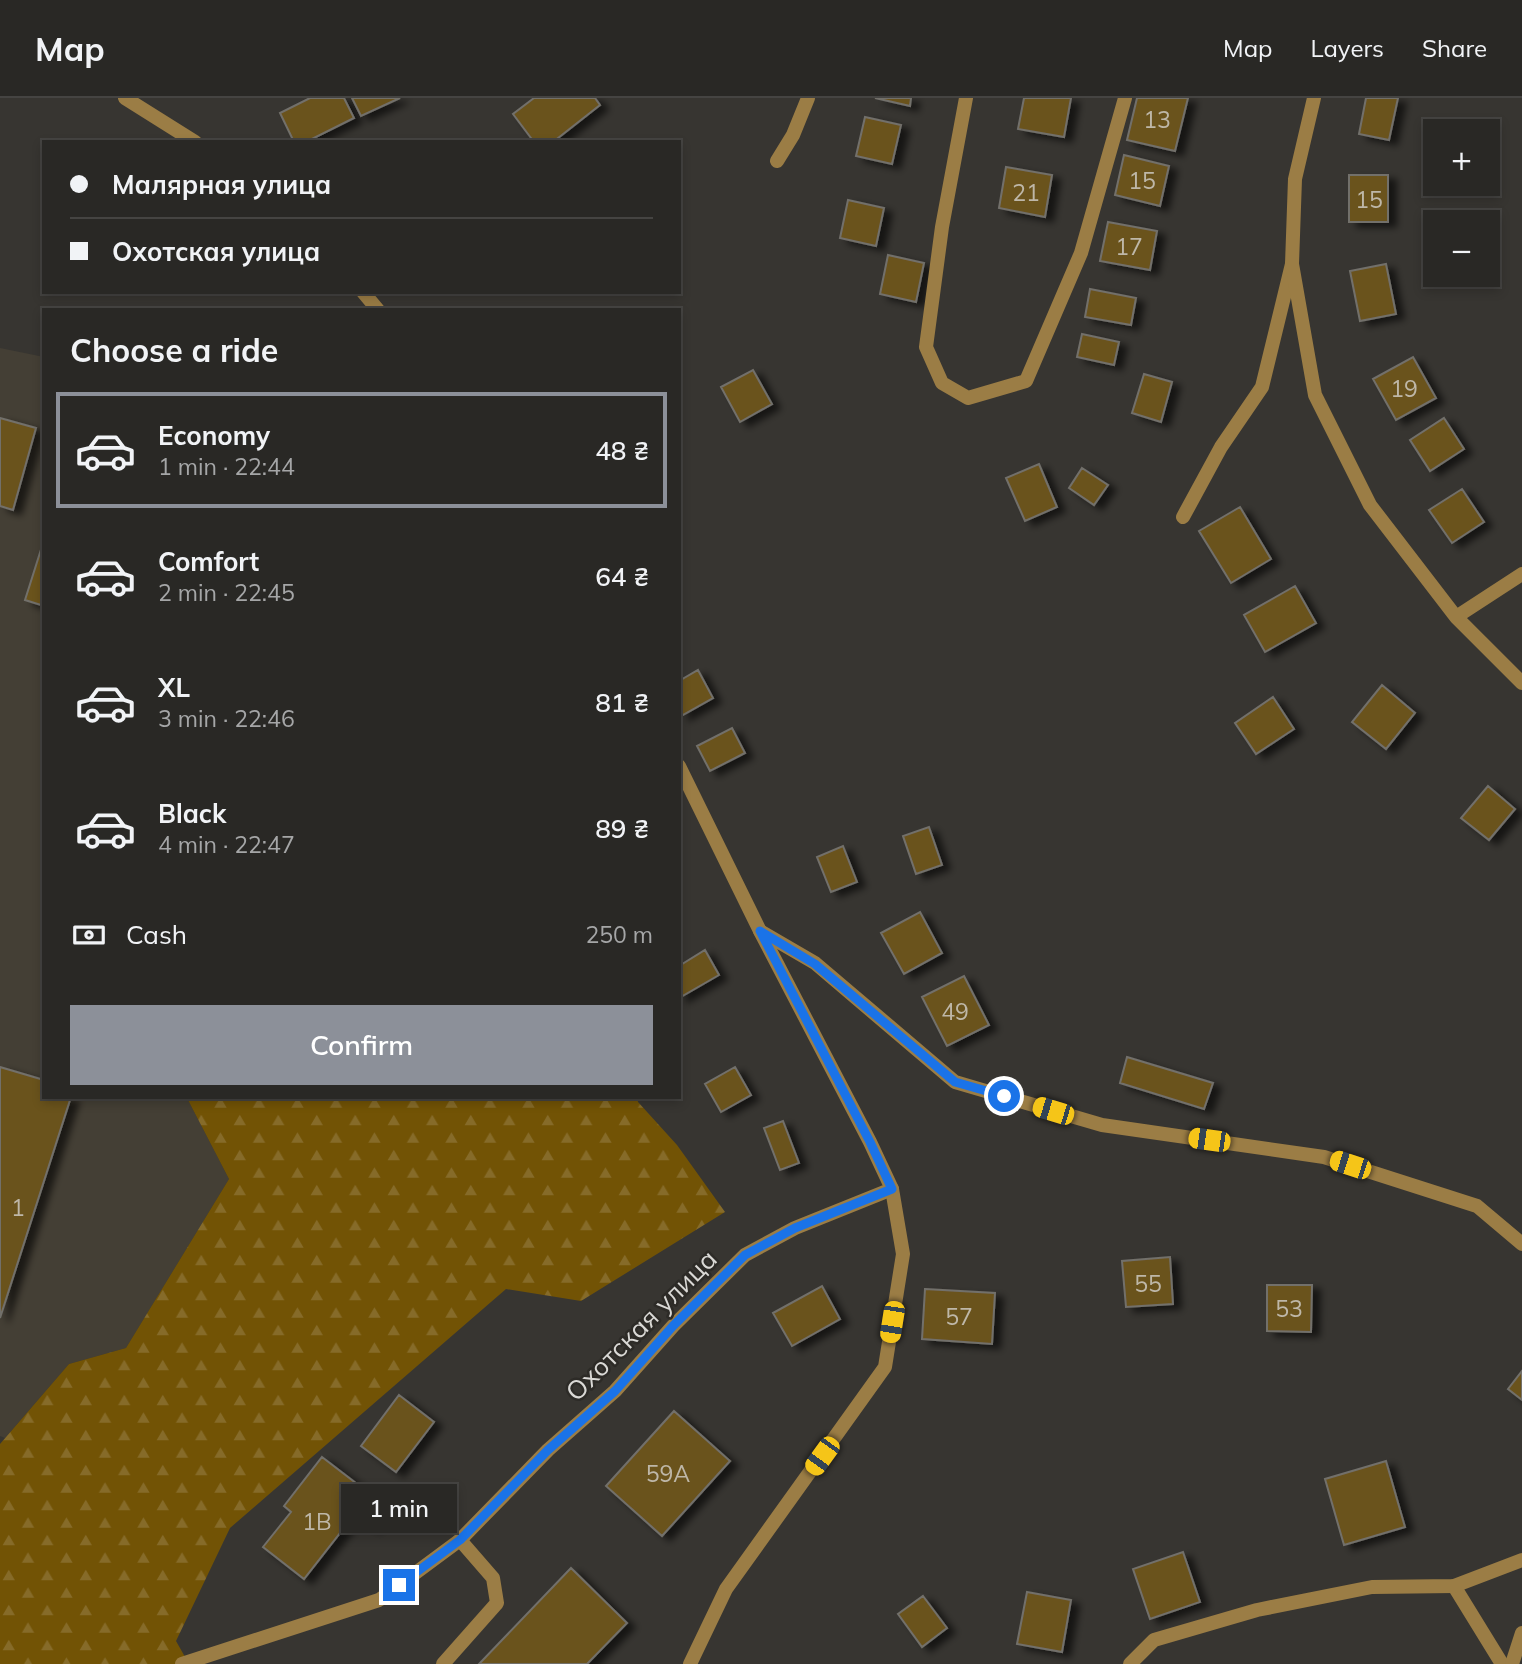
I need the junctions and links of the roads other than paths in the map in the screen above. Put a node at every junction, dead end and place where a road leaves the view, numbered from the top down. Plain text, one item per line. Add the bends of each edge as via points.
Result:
1 (125, 98) edge
2 (808, 98) edge
3 (965, 98) edge
4 (1125, 98) edge
5 (1314, 98) edge
6 (192, 140) edge
7 (778, 161) dead end
8 (1292, 264) junction
9 (365, 294) edge
10 (376, 308) edge
11 (1183, 517) dead end
12 (1522, 574) edge
13 (1456, 617) junction
14 (1522, 683) edge
15 (681, 770) edge
16 (760, 931) junction
17 (892, 1189) junction
18 (1522, 1244) edge
19 (460, 1540) junction
20 (1522, 1560) edge
21 (1454, 1586) junction
22 (1522, 1633) edge
23 (182, 1664) edge
24 (443, 1664) edge
25 (690, 1664) edge
26 (1130, 1664) edge
27 (1502, 1664) edge
28 (1512, 1664) edge

1 - 6 street
2 - 7 street
3 - 4 street via 926,347 942,383 968,398 1026,381 1080,253
5 - 8 street via 1295,179
8 - 11 street via 1262,387 1221,447
8 - 13 street via 1315,396 1370,505
9 - 10 street
12 - 13 street
13 - 14 street
15 - 16 street
16 - 17 street
16 - 18 street via 815,964 955,1082 1102,1125 1324,1157 1477,1206
17 - 19 street, Охотская улица via 795,1228 745,1255 615,1391 548,1450
17 - 25 street via 903,1254 885,1367 726,1589
19 - 23 street, Охотская улица via 379,1600
19 - 24 street via 493,1578 497,1603
20 - 21 street
21 - 26 street via 1372,1587 1257,1610 1154,1640
21 - 27 street
22 - 28 street

